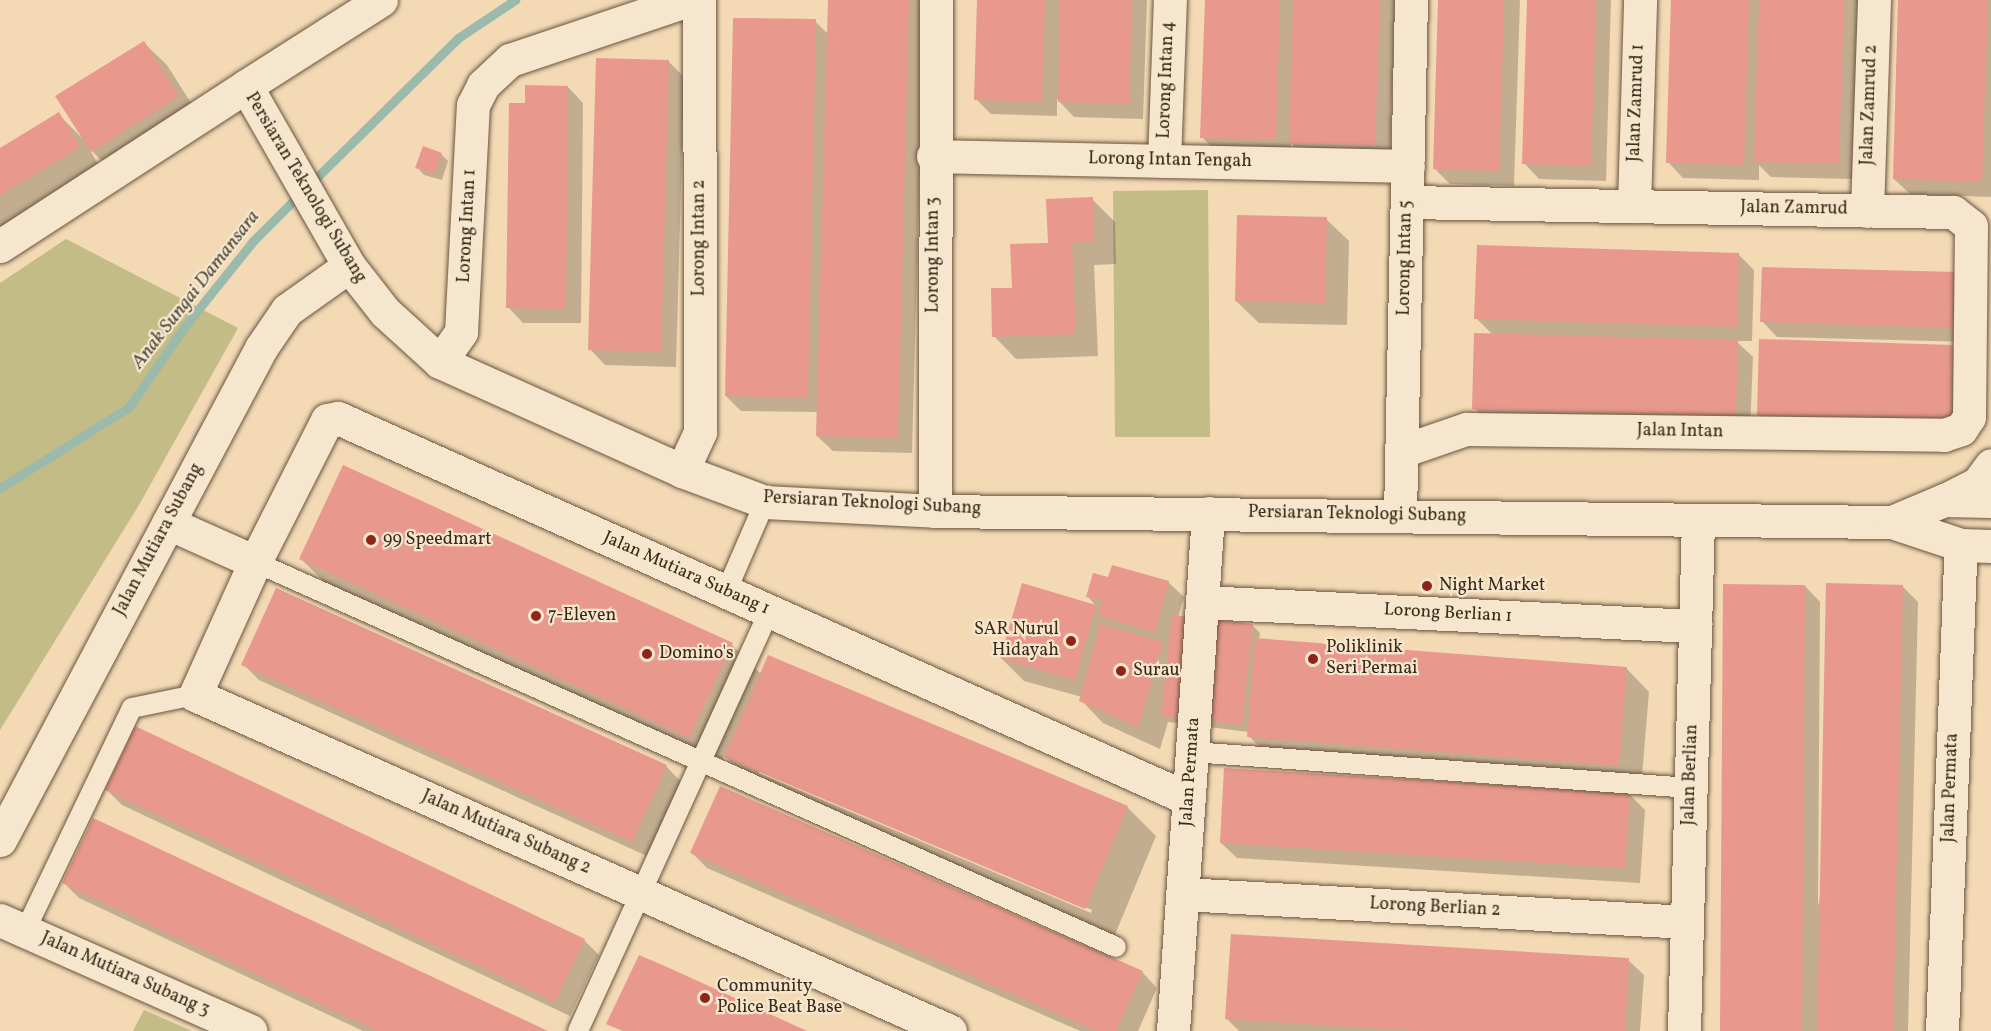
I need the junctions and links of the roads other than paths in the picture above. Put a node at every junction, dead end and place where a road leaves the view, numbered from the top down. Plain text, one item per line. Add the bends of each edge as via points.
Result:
1 (381, 0) edge
2 (688, 0) edge
3 (699, 0) edge
4 (936, 0) edge
5 (1170, 0) edge
6 (1411, 0) edge
7 (1640, 0) edge
8 (1874, 0) edge
9 (246, 86) junction
10 (933, 156) junction
11 (1164, 161) junction
12 (1408, 166) junction
13 (1407, 202) junction
14 (1634, 206) junction
15 (1867, 211) junction
16 (0, 246) edge
17 (349, 266) junction
18 (440, 362) junction
19 (1961, 429) joint
20 (1402, 450) junction
21 (1991, 465) edge
22 (682, 471) junction
23 (1944, 501) junction
24 (1991, 501) edge
25 (765, 502) junction
26 (935, 511) junction
27 (1208, 513) junction
28 (1400, 515) junction
29 (1698, 520) junction
30 (1892, 522) junction
31 (168, 523) junction
32 (1976, 545) edge
33 (255, 562) junction
34 (726, 592) junction
35 (1202, 602) junction
36 (769, 610) junction
37 (1695, 626) junction
38 (195, 694) junction
39 (1192, 753) junction
40 (700, 761) junction
41 (1691, 788) junction
42 (1189, 799) junction
43 (0, 840) edge
44 (641, 893) junction
45 (1183, 894) junction
46 (1687, 922) junction
47 (12, 925) edge
48 (1116, 946) dead end
49 (249, 1031) edge
50 (578, 1031) edge
51 (950, 1031) edge
52 (1173, 1031) edge
53 (1684, 1031) edge
54 (1942, 1031) edge

1 - 9 street
2 - 18 street, Lorong Intan 1 via 510,60 483,85 473,105 461,333
3 - 22 street, Lorong Intan 2 via 700,432
4 - 10 street, Lorong Intan 3
5 - 11 street, Lorong Intan 4
6 - 12 street, Lorong Intan 5
7 - 14 street, Jalan Zamrud 1
8 - 15 street, Jalan Zamrud 2
9 - 16 street, Persiaran Teknologi Subang
9 - 17 street, Persiaran Teknologi Subang
10 - 11 street, Lorong Intan Tengah
10 - 26 street, Lorong Intan 3
11 - 12 street, Lorong Intan Tengah
12 - 13 street, Lorong Intan 5
13 - 14 street, Jalan Zamrud
13 - 20 street, Lorong Intan 5
14 - 15 street, Jalan Zamrud
15 - 19 street, Jalan Zamrud via 1953,212 1971,226 1969,417
17 - 18 street, Persiaran Teknologi Subang via 385,312
17 - 31 street, Jalan Mutiara Subang via 287,310 261,348
18 - 22 street, Persiaran Teknologi Subang
19 - 20 street, Jalan Intan via 1944,435 1466,429
20 - 28 street, Lorong Intan 5
21 - 23 street via 1978,483
22 - 25 street, Persiaran Teknologi Subang
23 - 24 street, Persiaran Teknologi Subang
23 - 30 street, Persiaran Teknologi Subang
25 - 26 street, Persiaran Teknologi Subang
25 - 34 lane
26 - 27 street, Persiaran Teknologi Subang
27 - 28 street, Persiaran Teknologi Subang
27 - 35 street, Jalan Permata
28 - 29 street, Persiaran Teknologi Subang
29 - 30 street, Persiaran Teknologi Subang
29 - 37 street, Jalan Berlian
30 - 32 street, Persiaran Teknologi Subang
31 - 33 street
31 - 43 street, Jalan Mutiara Subang
32 - 54 street, Jalan Permata
33 - 34 street, Jalan Mutiara Subang 1 via 327,420 338,418
33 - 38 street
33 - 40 lane
34 - 36 street, Jalan Mutiara Subang 1
35 - 37 street, Lorong Berlian 1
35 - 39 street, Jalan Permata
36 - 40 lane
36 - 42 street, Jalan Mutiara Subang 1
37 - 41 street, Jalan Berlian
38 - 44 street, Jalan Mutiara Subang 2
38 - 47 lane via 132,708
39 - 41 lane
39 - 42 street, Jalan Permata
40 - 44 lane
40 - 48 lane
41 - 46 street, Jalan Berlian
42 - 45 street, Jalan Permata
44 - 50 lane
44 - 51 street, Jalan Mutiara Subang 2
45 - 46 street, Lorong Berlian 2
45 - 52 street, Jalan Permata
46 - 53 street, Jalan Berlian
47 - 49 street, Jalan Mutiara Subang 3

